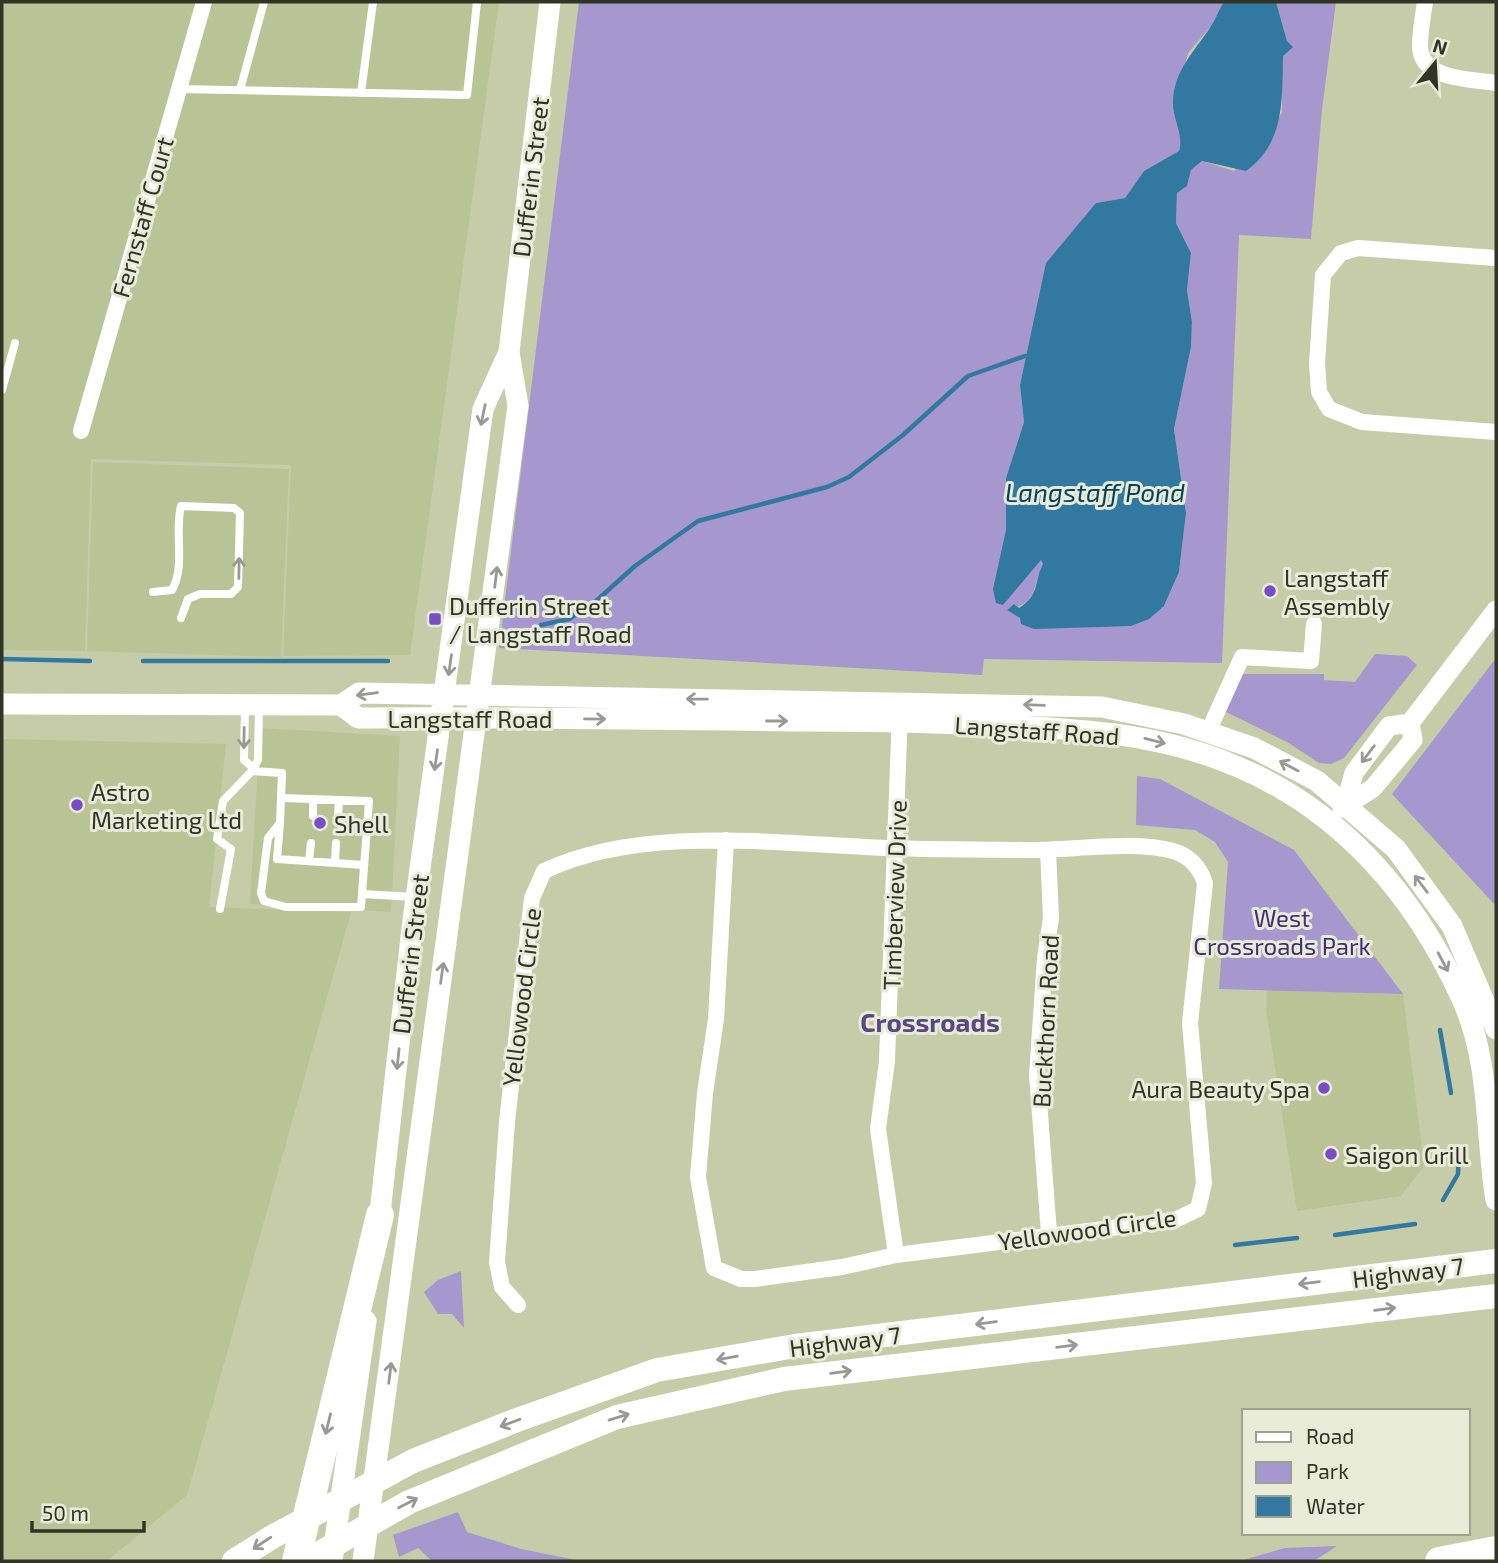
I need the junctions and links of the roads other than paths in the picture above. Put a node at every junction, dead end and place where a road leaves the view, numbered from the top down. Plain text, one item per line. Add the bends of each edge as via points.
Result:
1 (204, 2) edge
2 (264, 2) edge
3 (373, 2) edge
4 (477, 2) edge
5 (550, 2) edge
6 (1425, 2) edge
7 (1496, 83) edge
8 (179, 89) junction
9 (240, 90) junction
10 (361, 93) junction
11 (1496, 257) edge
12 (15, 343) dead end
13 (509, 352) junction
14 (2, 390) edge
15 (81, 432) dead end
16 (1496, 432) edge
17 (153, 592) dead end
18 (1496, 610) edge
19 (181, 618) dead end
20 (1314, 624) dead end
21 (446, 693) junction
22 (481, 695) junction
23 (2, 704) edge
24 (341, 705) junction
25 (252, 706) junction
26 (900, 712) junction
27 (443, 717) junction
28 (478, 718) junction
29 (1208, 732) junction
30 (252, 769) junction
31 (281, 798) junction
32 (313, 799) junction
33 (339, 800) junction
34 (1345, 805) junction
35 (313, 816) dead end
36 (338, 816) dead end
37 (1329, 821) junction
38 (279, 822) junction
39 (726, 840) junction
40 (311, 843) dead end
41 (336, 843) dead end
42 (896, 849) junction
43 (1048, 850) junction
44 (309, 861) junction
45 (335, 863) junction
46 (364, 864) junction
47 (362, 894) junction
48 (417, 897) junction
49 (220, 909) dead end
50 (1496, 1029) edge
51 (1496, 1200) edge
52 (380, 1215) junction
53 (1049, 1233) junction
54 (896, 1255) junction
55 (1496, 1261) edge
56 (1496, 1297) edge
57 (518, 1304) dead end
58 (1496, 1550) edge
59 (234, 1561) edge
60 (296, 1561) edge
61 (306, 1561) edge
62 (332, 1561) edge
63 (363, 1561) edge
64 (1439, 1561) edge

1 - 8 street, Fernstaff Court
2 - 9 lane
3 - 10 lane
4 - 10 lane via 467,96
5 - 13 main road, Dufferin Street
6 - 7 street via 1423,61 1433,70
8 - 9 lane
8 - 15 street, Fernstaff Court
9 - 10 lane
11 - 16 street via 1358,248 1341,253 1322,275 1317,363 1319,392 1329,409 1342,415 1362,422
12 - 14 lane
13 -> 21 main road, Dufferin Street via 483,409
22 -> 13 main road, Dufferin Street via 518,406
19 -> 17 lane via 188,599 200,594 231,594 238,587 240,513 234,508 181,506 179,577 172,590
18 - 34 street via 1410,723 1389,726 1354,773
20 - 29 street via 1311,661 1242,657
21 - 22 main road, Langstaff Road
21 -> 24 main road, Langstaff Road via 359,693
21 - 27 main road, Dufferin Street
26 -> 22 main road, Langstaff Road
22 - 28 main road, Dufferin Street
23 - 25 main road, Langstaff Road
24 - 25 main road, Langstaff Road
24 - 27 main road, Langstaff Road via 358,718
25 - 30 lane via 257,760
25 -> 30 lane via 244,760
28 -> 26 main road, Langstaff Road
29 -> 26 main road, Langstaff Road via 1102,707
26 -> 37 main road, Langstaff Road via 1088,729 1155,740 1237,766
26 - 42 street, Timberview Drive
27 - 28 main road, Langstaff Road
27 -> 48 main road, Dufferin Street
63 -> 28 main road, Dufferin Street
34 -> 29 main road, Langstaff Road via 1317,782 1254,748
30 - 31 lane via 282,773
30 - 49 lane via 223,801 217,839 231,849
31 - 32 lane
31 - 38 lane
32 - 33 lane
32 - 35 lane
33 - 36 lane
33 - 46 lane via 369,802
34 - 37 street
50 -> 34 main road, Langstaff Road via 1452,926 1396,849
37 -> 51 main road, Langstaff Road via 1378,864 1427,931 1463,999 1488,1102
38 - 44 lane via 277,859
38 - 47 lane via 268,838 261,893 264,901 286,907 361,907
39 - 42 street, Yellowood Circle
39 - 54 street, Yellowood Circle via 716,1019 698,1177 714,1268 741,1279 755,1279
39 - 57 street, Yellowood Circle via 595,853 544,871 538,881 527,927 497,1262 502,1287
40 - 44 lane
41 - 45 lane
42 - 43 street, Yellowood Circle
42 - 54 street, Timberview Drive via 887,1061 878,1129
43 - 53 street, Buckthorn Road via 1051,918 1037,1075
43 - 53 street, Yellowood Circle via 1139,847 1174,851 1201,870 1205,883 1190,1023 1204,1183 1198,1209 1175,1220
44 - 45 lane
45 - 46 lane
46 - 47 lane
47 - 48 lane
48 -> 52 main road, Dufferin Street
52 -> 60 highway
52 - 62 main road, Dufferin Street
53 - 54 street, Yellowood Circle
55 -> 59 main road, Highway 7 via 795,1346 657,1370 414,1461
61 -> 56 main road, Highway 7 via 409,1502 617,1417 771,1382
58 - 64 highway

